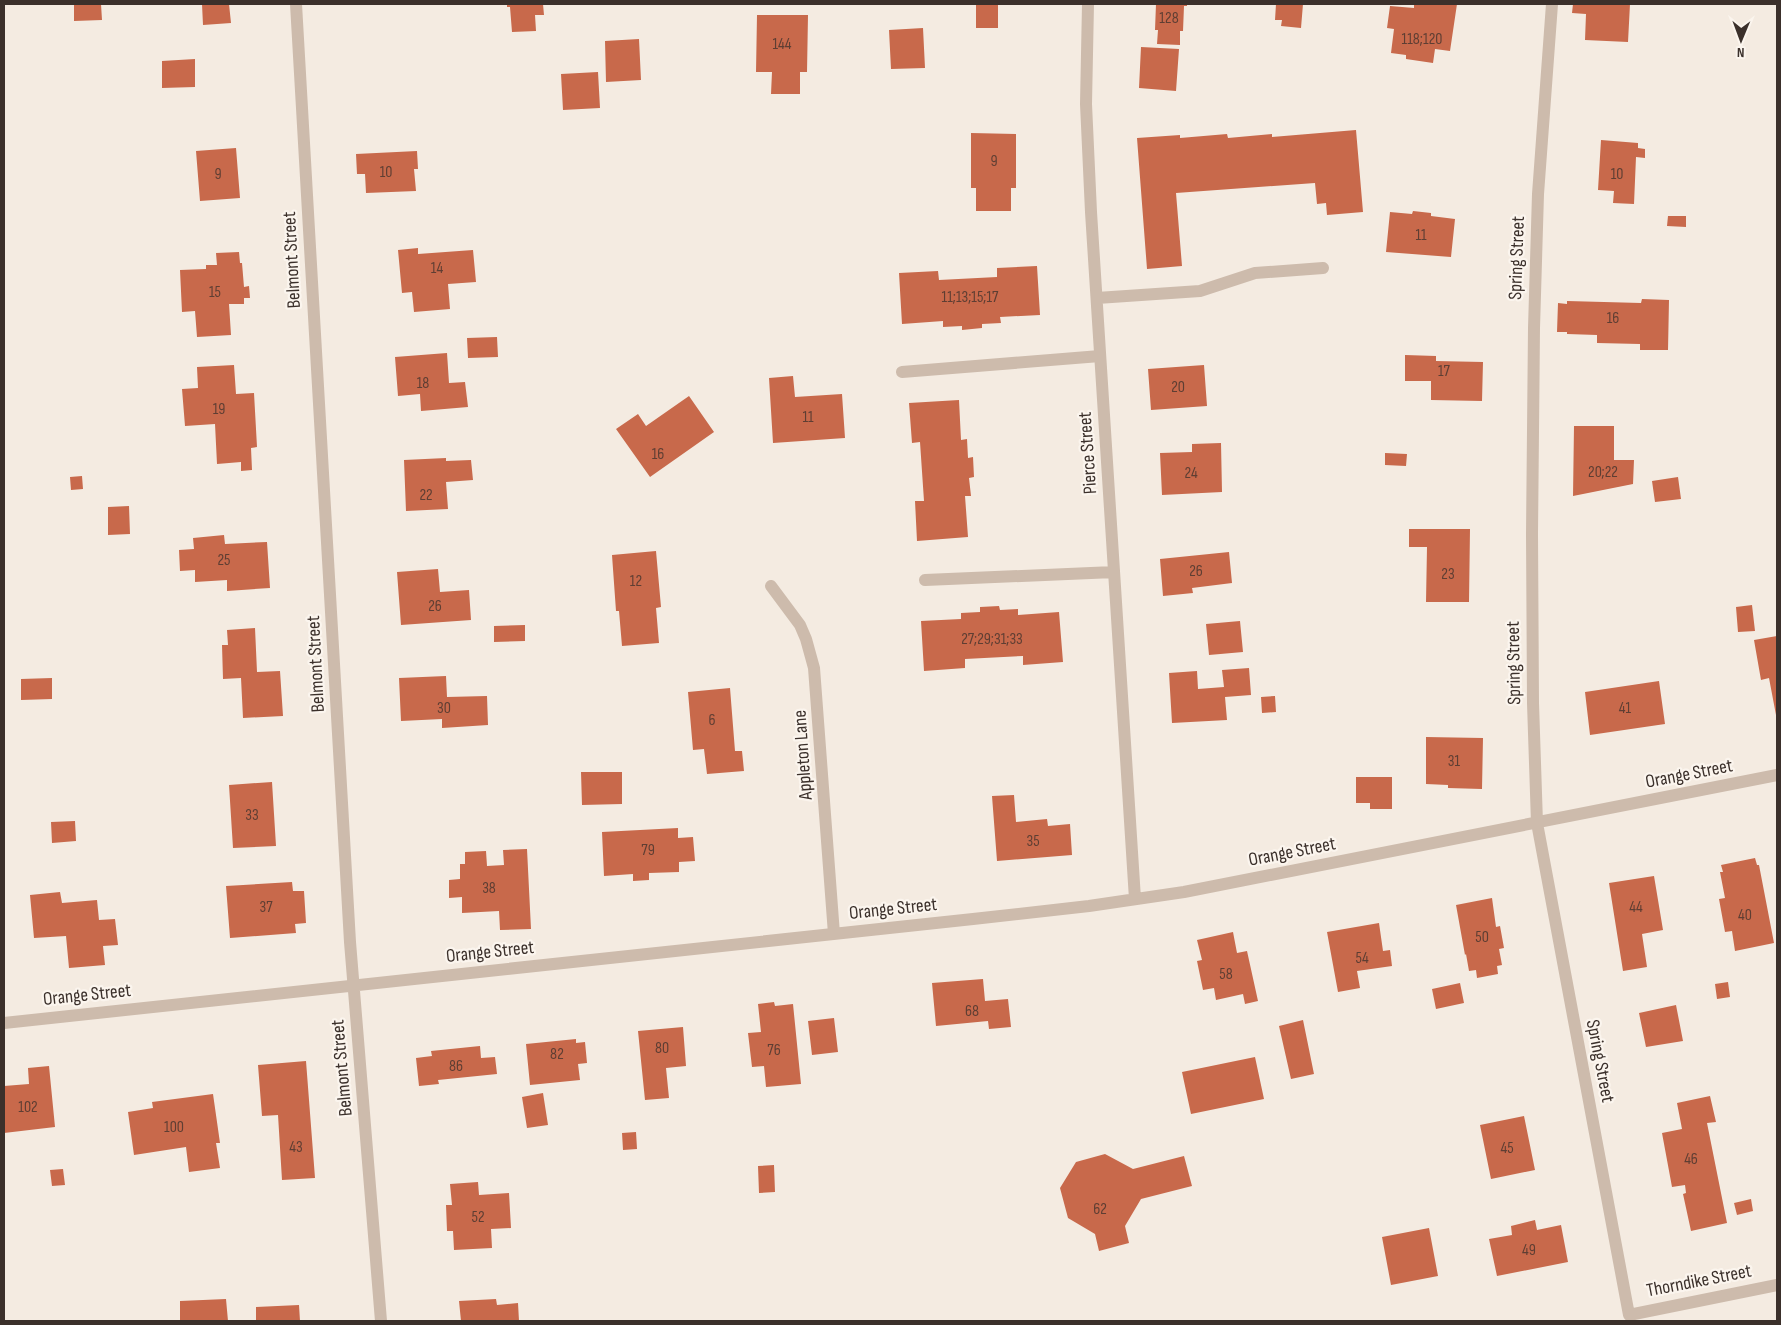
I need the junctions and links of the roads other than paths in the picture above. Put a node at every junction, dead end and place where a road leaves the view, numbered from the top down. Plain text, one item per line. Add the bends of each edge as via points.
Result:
1 (296, 4) edge
2 (1088, 4) edge
3 (1552, 4) edge
4 (1323, 268) dead end
5 (1097, 298) junction
6 (1100, 356) junction
7 (902, 372) dead end
8 (1114, 572) junction
9 (925, 580) dead end
10 (771, 586) dead end
11 (1777, 775) edge
12 (1537, 823) junction
13 (1135, 900) junction
14 (834, 934) junction
15 (354, 985) junction
16 (4, 1023) edge
17 (1777, 1285) edge
18 (1629, 1315) joint
19 (381, 1321) edge

1 - 15 street, Belmont Street
2 - 5 street, Pierce Street via 1086,113
3 - 12 street, Spring Street via 1538,194 1534,328 1533,703
4 - 5 street via 1255,273 1200,292
5 - 6 street, Pierce Street
6 - 7 street
6 - 8 street, Pierce Street
8 - 9 street
8 - 13 street, Pierce Street
10 - 14 street, Appleton Lane via 800,626 814,668
11 - 12 street, Orange Street
12 - 13 street, Orange Street
12 - 18 street, Spring Street
13 - 14 street, Orange Street
14 - 15 street, Orange Street
15 - 16 street, Orange Street
15 - 19 street, Belmont Street
17 - 18 street, Thorndike Street

